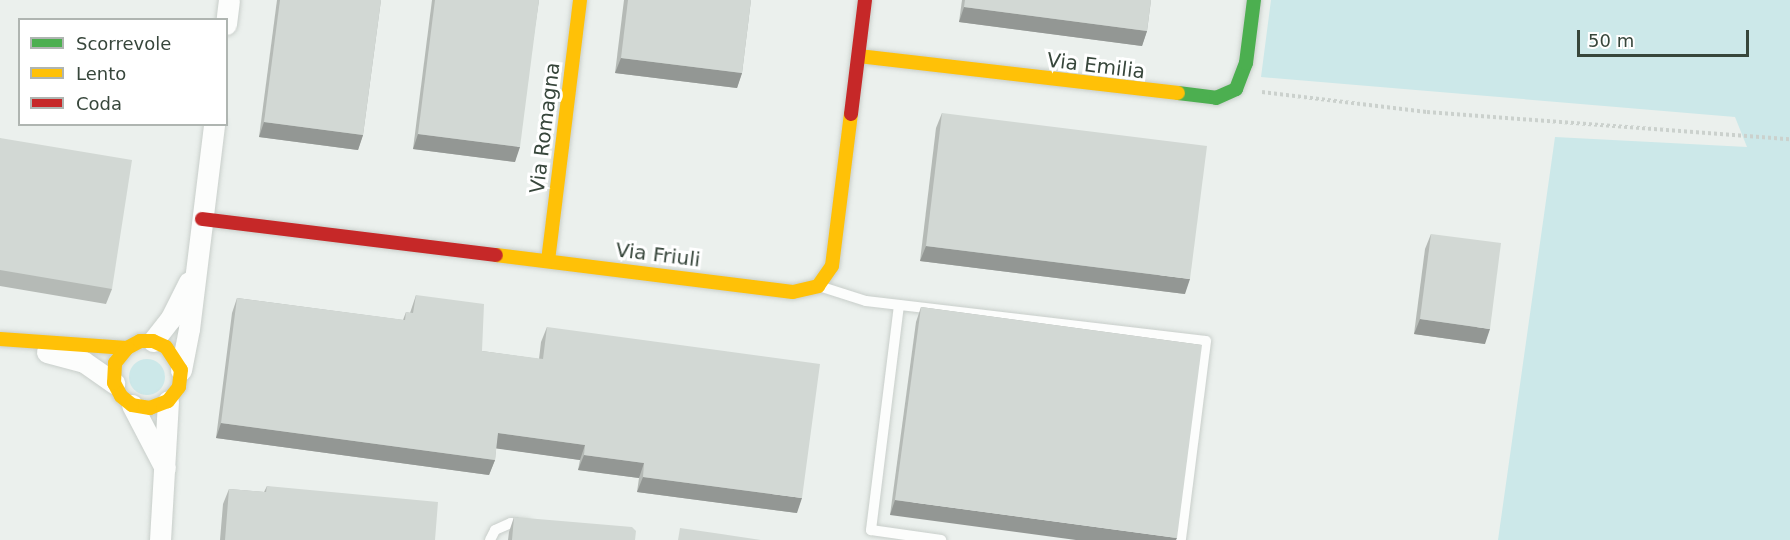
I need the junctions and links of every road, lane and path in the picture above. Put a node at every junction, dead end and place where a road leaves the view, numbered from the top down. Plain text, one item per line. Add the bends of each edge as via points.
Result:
1 (230, 0) edge
2 (580, 0) edge
3 (865, 0) edge
4 (1254, 0) edge
5 (227, 18) edge
6 (859, 56) junction
7 (1236, 89) junction
8 (214, 126) edge
9 (1790, 139) edge
10 (202, 219) junction
11 (548, 261) junction
12 (196, 268) junction
13 (818, 286) junction
14 (899, 305) junction
15 (0, 340) edge
16 (153, 341) junction
17 (127, 348) junction
18 (181, 370) junction
19 (114, 382) junction
20 (168, 401) junction
21 (132, 405) junction
22 (166, 472) junction
23 (544, 526) edge
24 (160, 540) edge
25 (490, 540) edge
26 (941, 540) edge
27 (1181, 540) edge

1 - 5 street
2 - 11 street, Via Romagna
3 - 6 street
4 - 7 street via 1246,63
6 - 7 street, Via Emilia via 1177,95 1216,98
6 - 13 street via 832,266
7 - 9 path via 1427,112
8 - 10 street
10 - 11 street, Via Friuli
10 - 12 street
11 - 13 street, Via Friuli via 793,292
12 - 16 street via 171,318
12 - 18 street
13 - 14 lane via 866,301
14 - 26 lane via 871,530
14 - 27 lane via 1206,341
15 - 17 street
15 - 19 street via 84,362
16 - 17 street
16 - 18 street via 166,347
17 - 19 street via 115,363
18 - 20 street via 179,387
19 - 21 street
20 - 21 street via 150,408
20 - 22 street
21 - 22 street
22 - 24 street
23 - 25 lane via 511,523 495,530

